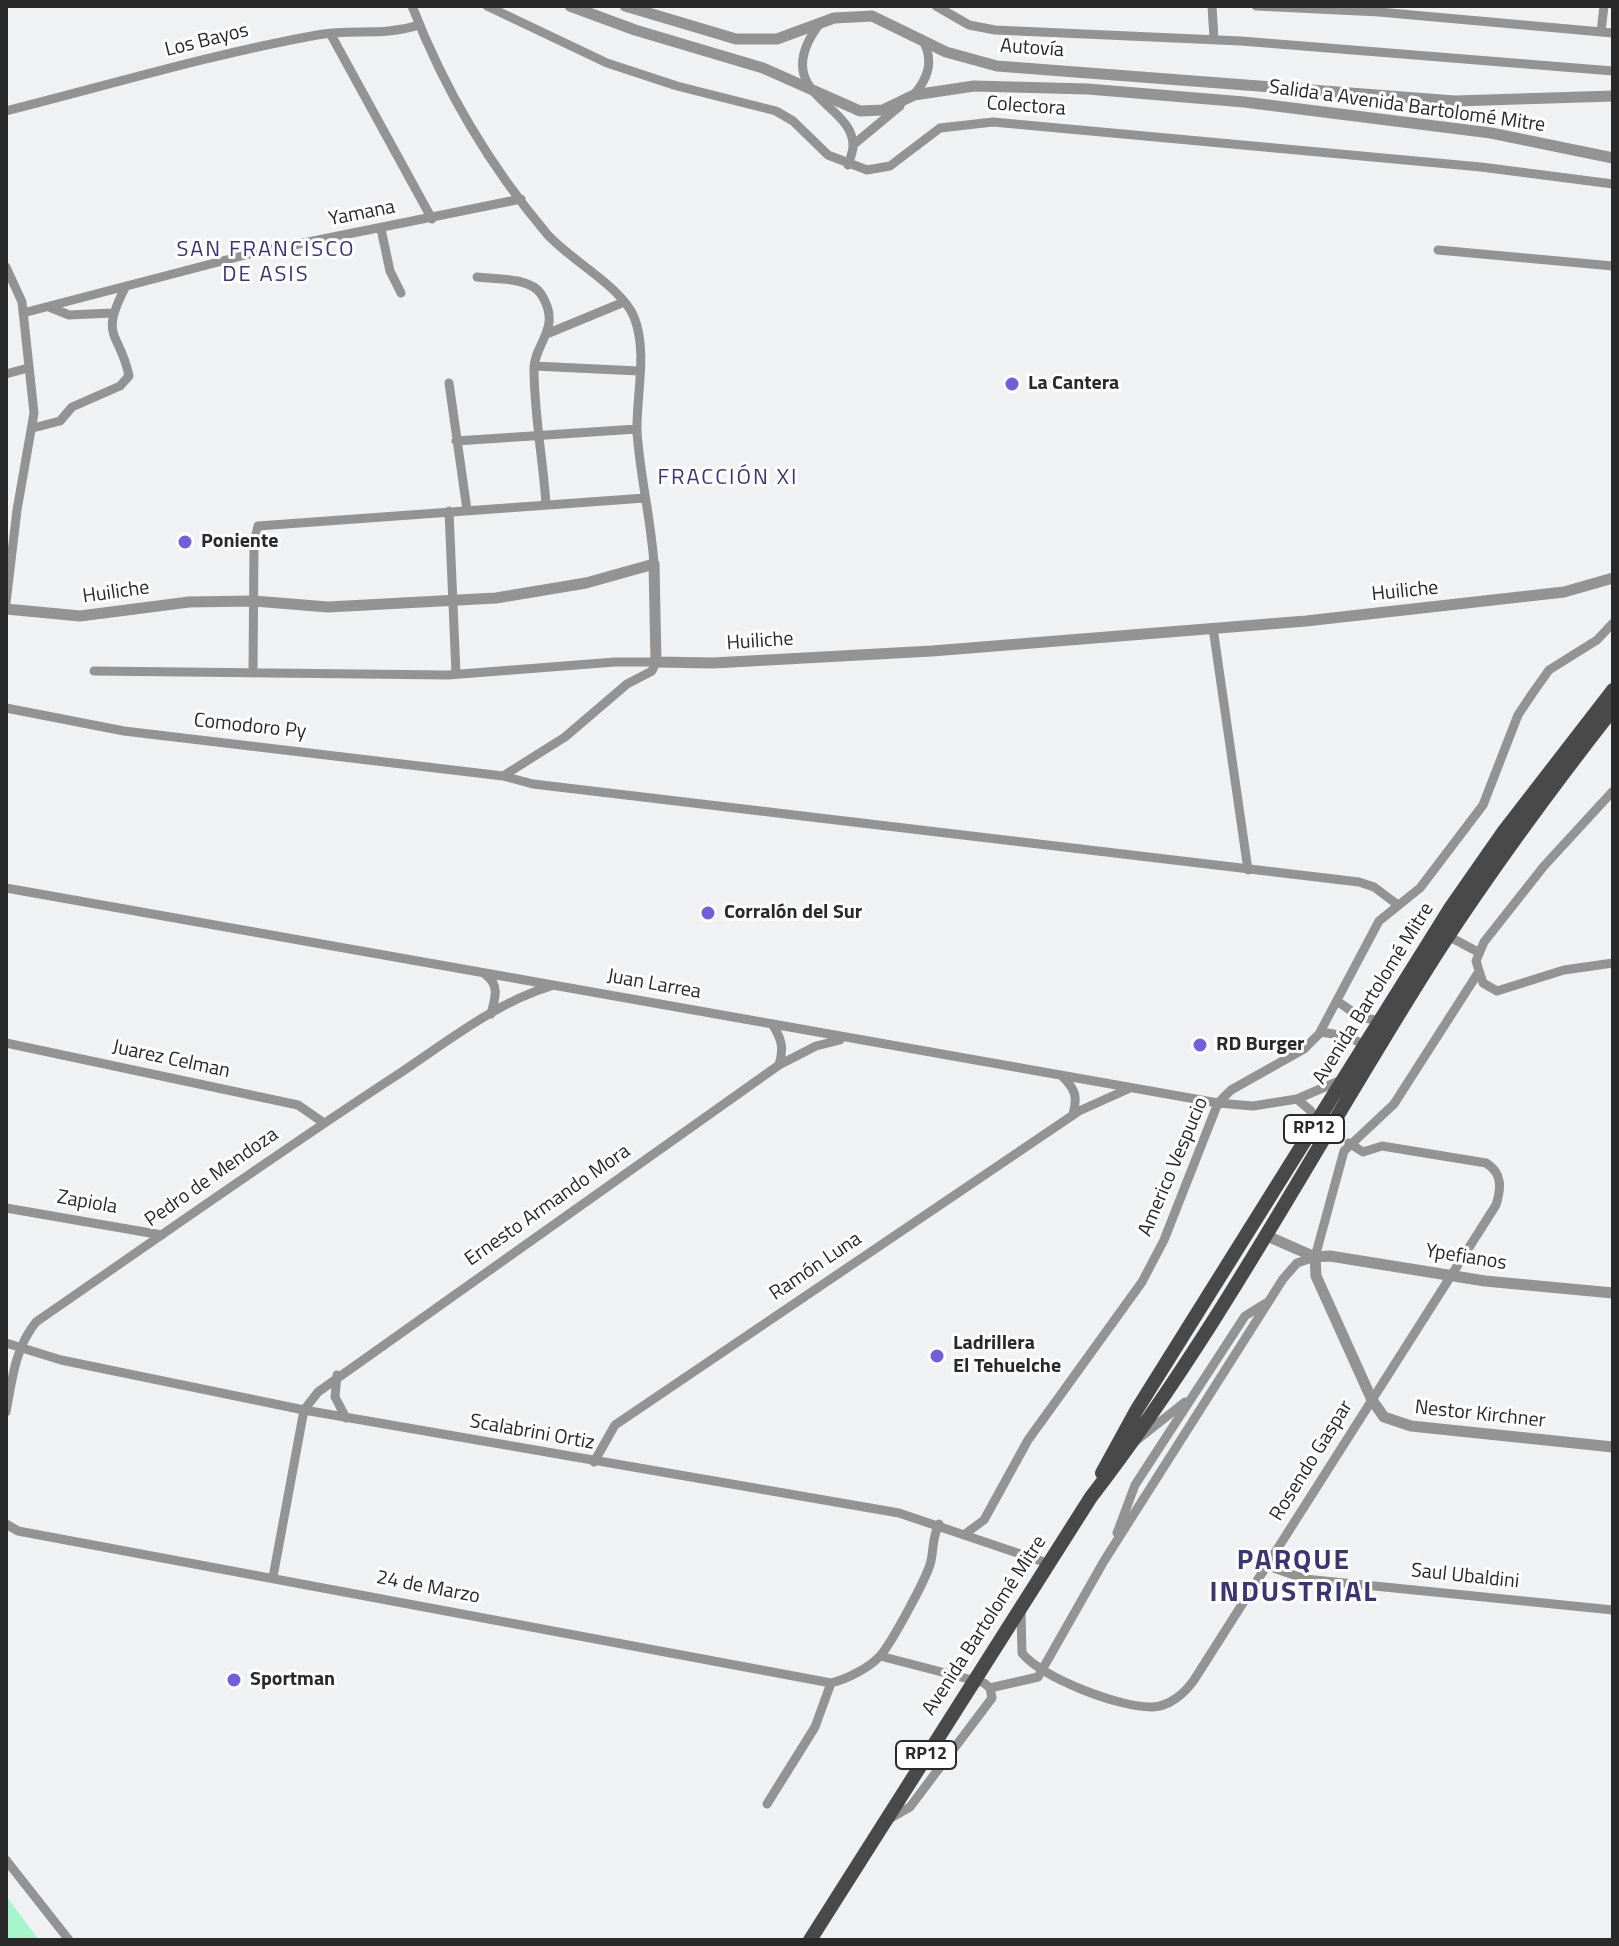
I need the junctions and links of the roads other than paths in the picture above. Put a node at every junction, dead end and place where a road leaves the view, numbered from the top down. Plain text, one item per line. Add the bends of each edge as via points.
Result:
1 (412, 6) edge
2 (487, 6) edge
3 (570, 6) edge
4 (625, 6) edge
5 (936, 6) edge
6 (1212, 6) edge
7 (1256, 6) edge
8 (1604, 6) edge
9 (1379, 9) edge
10 (820, 23) junction
11 (419, 25) junction
12 (1601, 32) junction
13 (330, 33) junction
14 (1613, 33) edge
15 (921, 38) junction
16 (1214, 39) junction
17 (1613, 71) edge
18 (812, 89) junction
19 (914, 95) junction
20 (1613, 96) edge
21 (1244, 102) joint
22 (6, 111) edge
23 (853, 145) junction
24 (1613, 158) edge
25 (848, 165) junction
26 (1613, 184) edge
27 (521, 199) junction
28 (432, 219) junction
29 (381, 229) junction
30 (1438, 250) dead end
31 (1613, 266) edge
32 (6, 267) edge
33 (477, 277) dead end
34 (126, 286) junction
35 (401, 293) dead end
36 (624, 302) junction
37 (48, 306) junction
38 (23, 313) junction
39 (112, 313) junction
40 (549, 333) junction
41 (534, 366) junction
42 (28, 368) junction
43 (639, 371) junction
44 (6, 374) edge
45 (449, 383) dead end
46 (33, 428) junction
47 (637, 429) junction
48 (541, 434) junction
49 (456, 441) junction
50 (645, 498) junction
51 (546, 504) junction
52 (467, 510) junction
53 (449, 511) junction
54 (654, 564) junction
55 (1613, 578) edge
56 (453, 600) junction
57 (254, 601) junction
58 (6, 603) edge
59 (6, 609) edge
60 (1613, 623) edge
61 (1213, 628) junction
62 (656, 662) junction
63 (94, 671) dead end
64 (253, 673) junction
65 (456, 674) junction
66 (1613, 690) edge
67 (6, 708) edge
68 (1613, 709) edge
69 (497, 776) junction
70 (1611, 797) edge
71 (1248, 870) junction
72 (6, 888) edge
73 (1398, 905) junction
74 (1448, 936) junction
75 (1478, 952) junction
76 (1613, 963) edge
77 (483, 973) junction
78 (1478, 973) junction
79 (553, 986) junction
80 (1337, 1001) junction
81 (491, 1014) junction
82 (1380, 1021) junction
83 (772, 1024) junction
84 (1321, 1032) junction
85 (853, 1039) junction
86 (6, 1043) edge
87 (1365, 1045) junction
88 (779, 1065) junction
89 (1062, 1076) junction
90 (1346, 1077) junction
91 (1130, 1088) junction
92 (1297, 1099) junction
93 (1218, 1103) junction
94 (1073, 1114) junction
95 (324, 1123) junction
96 (1307, 1140) junction
97 (1349, 1143) junction
98 (6, 1208) edge
99 (162, 1235) junction
100 (1265, 1235) junction
101 (1315, 1257) junction
102 (1450, 1274) junction
103 (1613, 1293) edge
104 (1268, 1302) junction
105 (6, 1343) edge
106 (20, 1347) junction
107 (337, 1375) junction
108 (1194, 1394) junction
109 (1372, 1400) junction
110 (304, 1410) junction
111 (6, 1412) edge
112 (346, 1418) junction
113 (1131, 1445) junction
114 (1613, 1447) edge
115 (594, 1462) junction
116 (1091, 1497) junction
117 (6, 1524) edge
118 (939, 1524) junction
119 (965, 1534) junction
120 (1113, 1548) junction
121 (1050, 1564) junction
122 (1268, 1566) junction
123 (273, 1577) junction
124 (1022, 1607) junction
125 (1613, 1610) edge
126 (880, 1656) junction
127 (1041, 1671) junction
128 (973, 1680) junction
129 (831, 1683) junction
130 (990, 1688) junction
131 (767, 1804) dead end
132 (885, 1820) junction
133 (6, 1860) edge
134 (69, 1940) edge
135 (810, 1940) edge

1 - 11 street
2 - 25 street via 607,63 776,111
3 - 18 street, Autovía via 740,60
4 - 10 street, Autovía via 736,39 777,39
5 - 16 street via 969,25 995,30
6 - 16 street
7 - 9 street
8 - 12 street
9 - 12 street
10 - 15 street, Autovía via 872,16
10 - 18 street via 801,59
11 - 13 street, Los Bayos via 400,33
11 - 27 street via 458,110
12 - 14 street
13 - 22 street, Los Bayos
13 - 28 street
15 - 19 street via 930,56 929,69
15 - 20 street, Autovía via 946,52 997,66 1455,101
16 - 17 street
18 - 19 street, Autovía via 867,111 883,110
18 - 23 street via 844,125
19 - 21 street, Autovía via 996,84
19 - 23 street
21 - 24 street, Salida a Avenida Bartolomé Mitre via 1491,133
23 - 25 street
25 - 26 street, Colectora via 867,170 890,166 940,128 993,122
27 - 28 street, Yamana
27 - 36 street via 556,243
28 - 29 street, Yamana
29 - 34 street, Yamana via 249,254
29 - 35 street
30 - 31 street
32 - 38 street
33 - 40 street via 517,282 541,293
34 - 37 street, Yamana
34 - 39 street
36 - 40 street
36 - 43 street via 639,333
37 - 38 street, Yamana
37 - 39 street via 69,315
38 - 42 street
39 - 46 street via 113,335 129,376 124,384 72,407 60,421
40 - 41 street
41 - 43 street
41 - 48 street
42 - 44 street
42 - 46 street
43 - 47 street
45 - 49 street
46 - 58 street
47 - 48 street
47 - 50 street
48 - 49 street
48 - 51 street
49 - 52 street
50 - 51 street
50 - 54 street
51 - 52 street
52 - 53 street
53 - 56 street
53 - 57 street via 258,526
54 - 56 street, Huiliche via 539,592
54 - 62 street
55 - 61 street, Huiliche via 1564,592
56 - 57 street, Huiliche via 328,607
56 - 65 street
57 - 59 street, Huiliche via 159,605 80,616
57 - 64 street
60 - 73 street, Americo Vespucio via 1597,640 1549,670 1518,715 1483,805 1428,879
61 - 62 street, Huiliche via 960,650
61 - 71 street
62 - 65 street
62 - 69 street via 652,671 627,684 565,737
63 - 64 street
64 - 65 street
66 - 82 main road, Avenida Bartolomé Mitre / RP12 via 1504,831
67 - 69 street, Comodoro Py via 124,731
68 - 74 main road, Avenida Bartolomé Mitre / RP12
69 - 71 street, Comodoro Py
70 - 75 street via 1544,866
71 - 73 street, Comodoro Py via 1359,882
72 - 77 street, Juan Larrea
73 - 80 street, Americo Vespucio via 1374,929
74 - 75 street
74 - 100 main road, Avenida Bartolomé Mitre / RP12
75 - 78 street
76 - 78 street via 1541,975 1497,991 1488,988
77 - 79 street, Juan Larrea
77 - 81 street via 493,980 496,991
78 - 97 street via 1394,1104
79 - 81 street, Pedro de Mendoza via 527,993
79 - 83 street, Juan Larrea
80 - 82 street via 1360,1017
80 - 84 street, Americo Vespucio
81 - 95 street, Pedro de Mendoza
82 - 87 main road, Avenida Bartolomé Mitre / RP12
83 - 85 street, Juan Larrea
83 - 88 street via 781,1038
84 - 87 street
84 - 93 street, Americo Vespucio via 1304,1049 1231,1090
85 - 88 street, Ernesto Armando Mora via 831,1041
85 - 89 street, Juan Larrea
86 - 95 street, Juarez Celman via 298,1105
87 - 90 main road, Avenida Bartolomé Mitre / RP12
88 - 107 street, Ernesto Armando Mora
89 - 91 street, Juan Larrea
89 - 94 street via 1074,1087
90 - 92 street, Juan Larrea
90 - 96 main road, Avenida Bartolomé Mitre / RP12
91 - 93 street, Juan Larrea
91 - 94 street, Ramón Luna
92 - 93 street, Juan Larrea via 1253,1106
92 - 96 street via 1311,1111
93 - 119 street, Americo Vespucio via 1142,1282 1028,1440 984,1520
94 - 115 street, Ramón Luna via 615,1425
95 - 99 street, Pedro de Mendoza
96 - 116 main road, Avenida Bartolomé Mitre / RP12 via 1136,1411
97 - 101 street
97 - 102 street, Rosendo Gaspar via 1363,1152 1382,1146 1486,1163 1499,1176 1496,1205
98 - 99 street, Zapiola
99 - 106 street, Pedro de Mendoza via 36,1322
100 - 101 street
100 - 113 main road, Avenida Bartolomé Mitre / RP12
101 - 102 street, Ypefianos
101 - 104 street via 1289,1270
101 - 109 street, Nestor Kirchner via 1316,1276
102 - 103 street, Ypefianos
102 - 109 street, Rosendo Gaspar
104 - 108 street via 1245,1316
104 - 120 street
105 - 106 street, Scalabrini Ortiz
106 - 110 street, Scalabrini Ortiz
106 - 111 street, Pedro de Mendoza
107 - 110 street, Ernesto Armando Mora
107 - 112 street via 335,1397
108 - 113 street
108 - 120 street via 1135,1485
109 - 114 street, Nestor Kirchner via 1384,1417 1411,1426
109 - 122 street, Rosendo Gaspar
110 - 112 street, Scalabrini Ortiz
110 - 123 street
112 - 115 street, Scalabrini Ortiz
113 - 116 main road, Avenida Bartolomé Mitre / RP12
115 - 118 street, Scalabrini Ortiz
116 - 121 main road, Avenida Bartolomé Mitre / RP12
117 - 123 street, 24 de Marzo via 18,1531
118 - 119 street, Scalabrini Ortiz
118 - 126 street via 923,1581
119 - 121 street, Scalabrini Ortiz
120 - 127 street
121 - 124 main road, Avenida Bartolomé Mitre / RP12
122 - 125 street, Saul Ubaldini via 1305,1579
122 - 127 street, Rosendo Gaspar via 1177,1698 1153,1707 1116,1700
123 - 129 street, 24 de Marzo
124 - 127 street via 1022,1653
124 - 128 main road, Avenida Bartolomé Mitre / RP12
126 - 128 street
126 - 129 street
127 - 130 street via 1031,1680
128 - 130 street
128 - 132 main road, Avenida Bartolomé Mitre / RP12
129 - 131 street via 815,1727
130 - 132 street via 988,1706 910,1807
132 - 135 main road, Avenida Bartolomé Mitre / RP12
133 - 134 street

